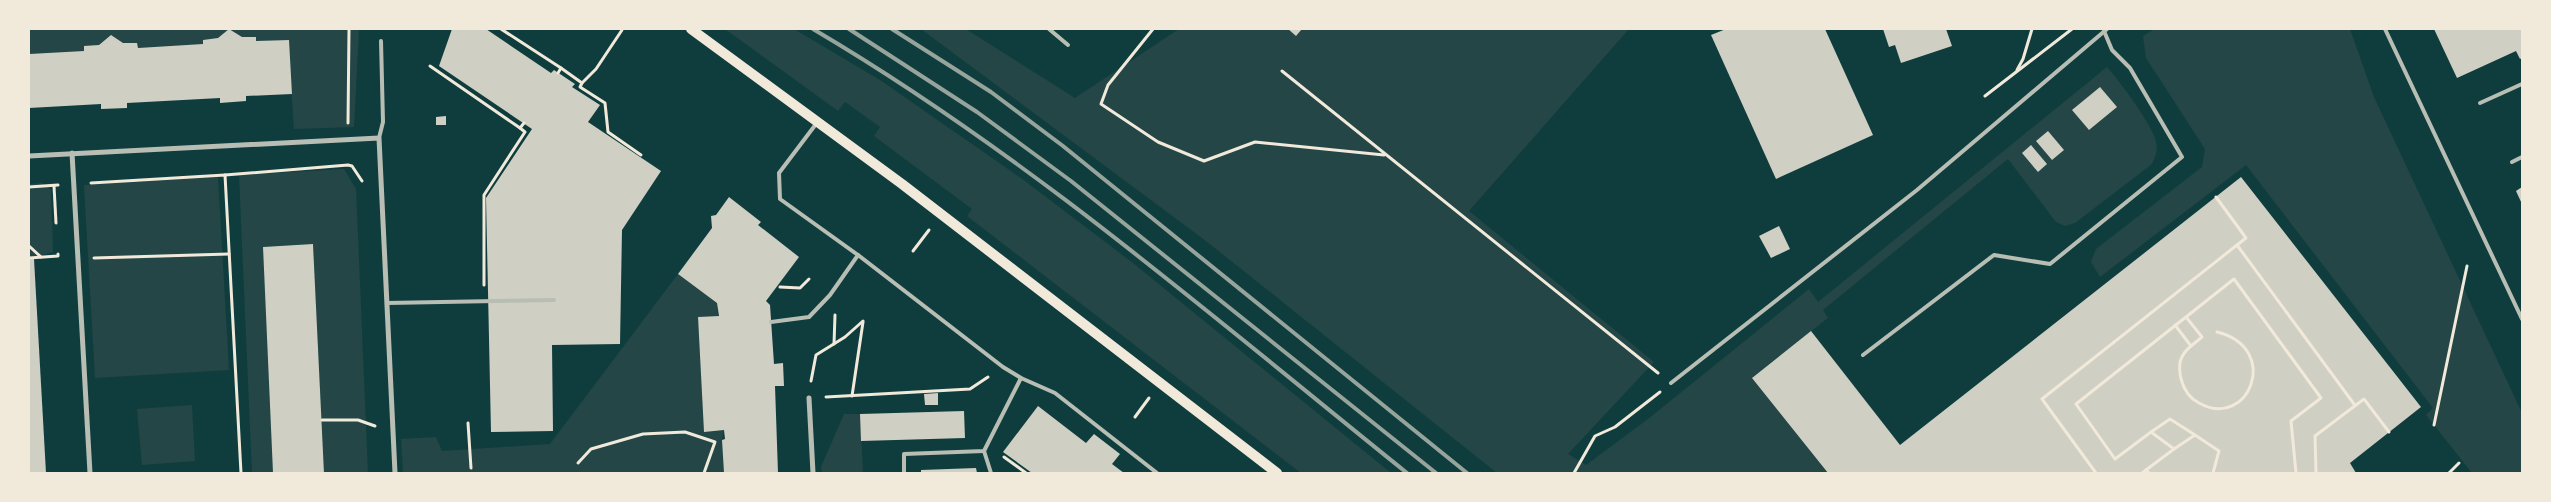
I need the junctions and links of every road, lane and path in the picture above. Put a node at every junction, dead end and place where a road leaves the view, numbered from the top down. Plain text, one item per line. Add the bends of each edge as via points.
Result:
1 (349, 29) edge
2 (502, 29) edge
3 (691, 29) edge
4 (1049, 29) edge
5 (1153, 29) edge
6 (2032, 29) edge
7 (2072, 29) edge
8 (2385, 29) edge
9 (622, 30) dead end
10 (2105, 30) edge
11 (381, 41) dead end
12 (1068, 45) dead end
13 (430, 66) dead end
14 (561, 68) junction
15 (1282, 71) dead end
16 (558, 73) dead end
17 (2015, 73) junction
18 (582, 83) junction
19 (2522, 84) edge
20 (1985, 96) dead end
21 (2480, 103) dead end
22 (818, 122) junction
23 (524, 123) dead end
24 (520, 128) junction
25 (379, 138) junction
26 (348, 139) junction
27 (72, 154) junction
28 (641, 155) dead end
29 (1384, 155) junction
30 (29, 156) edge
31 (2522, 157) edge
32 (2512, 162) dead end
33 (348, 165) junction
34 (225, 175) junction
35 (74, 182) junction
36 (54, 186) junction
37 (29, 187) edge
38 (362, 189) dead end
39 (2216, 197) dead end
40 (57, 228) dead end
41 (2237, 245) junction
42 (29, 246) edge
43 (58, 247) dead end
44 (229, 254) junction
45 (858, 255) junction
46 (42, 257) junction
47 (29, 258) edge
48 (78, 259) junction
49 (2467, 266) dead end
50 (809, 280) dead end
51 (780, 287) dead end
52 (554, 300) dead end
53 (484, 302) junction
54 (387, 303) junction
55 (835, 308) dead end
56 (2186, 317) junction
57 (2522, 319) edge
58 (771, 322) dead end
59 (2175, 325) junction
60 (2217, 332) dead end
61 (834, 344) junction
62 (2191, 346) junction
63 (1863, 355) dead end
64 (1003, 367) junction
65 (1021, 378) junction
66 (1671, 383) junction
67 (852, 396) junction
68 (1149, 397) dead end
69 (809, 398) junction
70 (2354, 404) junction
71 (375, 416) dead end
72 (1134, 417) dead end
73 (322, 420) dead end
74 (468, 424) dead end
75 (2434, 425) dead end
76 (375, 426) junction
77 (2151, 432) junction
78 (2390, 432) dead end
79 (376, 435) dead end
80 (2195, 435) junction
81 (988, 444) junction
82 (2174, 449) junction
83 (984, 452) junction
84 (578, 463) dead end
85 (2459, 463) dead end
86 (471, 468) dead end
87 (2147, 472) edge
88 (90, 473) edge
89 (241, 473) edge
90 (395, 473) edge
91 (704, 473) edge
92 (813, 473) edge
93 (904, 473) edge
94 (991, 473) edge
95 (1026, 473) edge
96 (1157, 473) edge
97 (1278, 473) edge
98 (1574, 473) edge
99 (2096, 473) edge
100 (2142, 473) edge
101 (2213, 473) edge
102 (2296, 473) edge
103 (2316, 473) edge
104 (2449, 473) edge

1 - 26 path
2 - 14 path
3 - 22 main road
4 - 12 lane
5 - 29 path via 1108,85 1101,104 1158,142 1204,161 1255,142
6 - 17 path via 2023,60
7 - 17 path
8 - 57 lane
9 - 18 path via 596,69
10 - 63 lane via 2112,50 2130,68 2182,157 2050,264 1994,255
10 - 66 lane via 1917,190
11 - 25 lane via 383,122
13 - 24 path
14 - 16 path
14 - 18 path
15 - 29 path
17 - 20 path
18 - 28 path via 580,86 605,103 608,132
19 - 21 lane
22 - 45 lane via 779,173 780,199
22 - 97 main road
23 - 24 path
24 - 53 path via 525,132 484,195
25 - 26 street
25 - 54 street
26 - 27 street
26 - 33 path
27 - 30 street
27 - 35 street
29 - 66 path
31 - 32 lane
33 - 34 path
33 - 38 path via 362,179
34 - 35 path
34 - 44 path
35 - 36 path
35 - 48 street
36 - 37 path
36 - 40 path
39 - 41 path via 2246,238
41 - 70 path
41 - 99 path via 2042,399
42 - 46 path
43 - 46 path via 58,256
44 - 48 path
44 - 89 path
45 - 58 lane via 830,295 809,317
45 - 64 lane
46 - 47 path
48 - 88 street
49 - 75 path
50 - 51 path via 800,288
52 - 53 lane
53 - 54 lane
54 - 90 street
55 - 61 path
56 - 59 path
56 - 62 path via 2202,337
56 - 102 path via 2234,279 2321,398 2291,421
59 - 62 path
59 - 77 path via 2076,404 2115,459
60 - 62 path via 2237,338 2250,355 2253,370 2252,387 2241,400 2226,409 2206,407 2191,399 2183,387 2178,368 2181,354
61 - 67 path via 863,321
61 - 69 path via 816,355
64 - 65 lane
64 - 67 path via 970,389
65 - 81 lane
65 - 96 lane via 1055,393
66 - 98 path via 1615,427 1596,436
67 - 69 path
68 - 72 path
69 - 92 street
70 - 78 path via 2364,399
70 - 103 path via 2315,436
71 - 76 path
73 - 76 path via 358,420
74 - 86 path
76 - 79 path
77 - 80 path via 2170,419
77 - 82 path
80 - 82 path
80 - 101 path via 2218,451
81 - 83 lane
81 - 95 path
82 - 87 path
83 - 93 lane via 904,454
83 - 94 lane
84 - 91 path via 591,450 643,434 685,432 715,442
85 - 104 path
87 - 100 path

